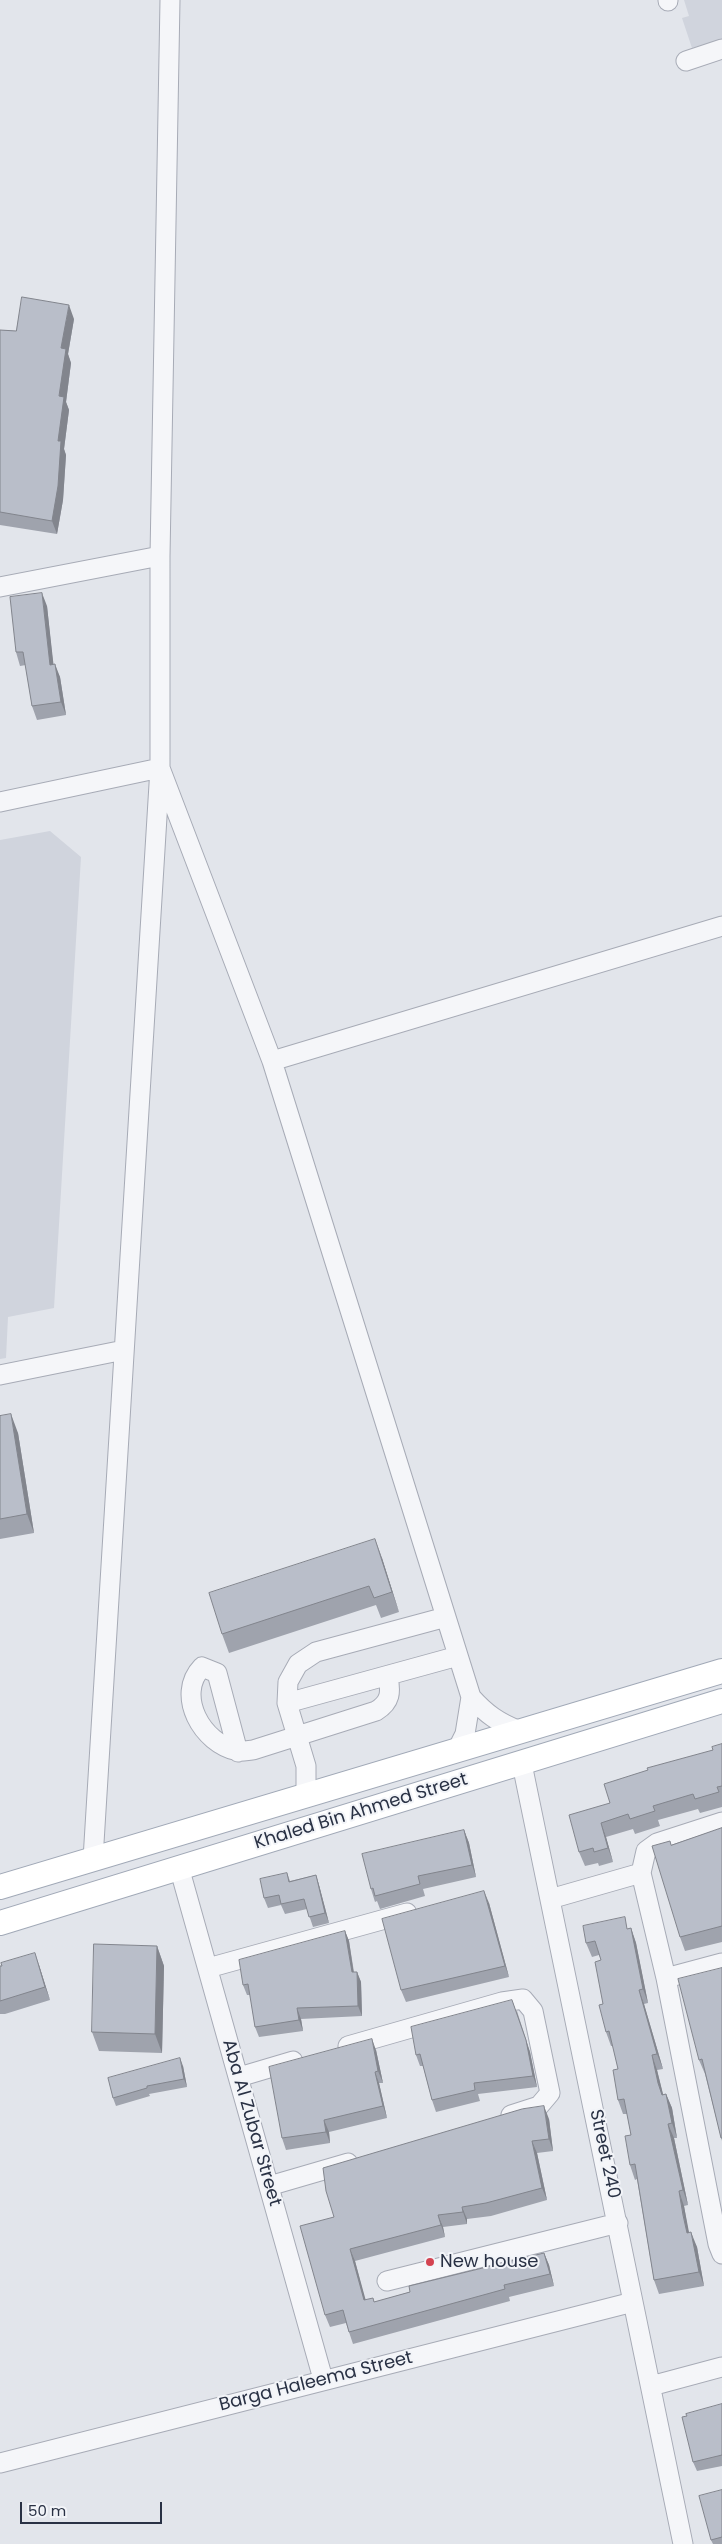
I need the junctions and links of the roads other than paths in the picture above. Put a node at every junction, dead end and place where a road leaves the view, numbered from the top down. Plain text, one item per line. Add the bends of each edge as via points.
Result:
1 (170, 0) edge
2 (722, 49) edge
3 (686, 61) dead end
4 (160, 556) junction
5 (0, 588) edge
6 (160, 768) junction
7 (0, 802) edge
8 (722, 926) edge
9 (272, 1060) junction
10 (124, 1350) junction
11 (0, 1375) edge
12 (446, 1617) junction
13 (458, 1656) junction
14 (722, 1671) edge
15 (388, 1676) junction
16 (471, 1697) junction
17 (722, 1701) edge
18 (288, 1703) junction
19 (520, 1732) junction
20 (297, 1735) junction
21 (457, 1750) junction
22 (238, 1752) dead end
23 (522, 1764) junction
24 (306, 1795) junction
25 (722, 1822) edge
26 (93, 1859) junction
27 (179, 1867) junction
28 (641, 1873) junction
29 (0, 1887) edge
30 (550, 1899) junction
31 (429, 1907) edge
32 (0, 1923) edge
33 (722, 1963) edge
34 (208, 1968) junction
35 (666, 1978) junction
36 (332, 2050) edge
37 (314, 2056) edge
38 (238, 2077) junction
39 (493, 2120) edge
40 (362, 2159) edge
41 (269, 2186) junction
42 (618, 2223) junction
43 (722, 2254) edge
44 (387, 2282) dead end
45 (633, 2302) junction
46 (722, 2367) edge
47 (323, 2379) junction
48 (651, 2386) junction
49 (0, 2464) edge
50 (683, 2544) edge

1 - 4 street
2 - 3 street
4 - 5 street
4 - 6 street
6 - 7 street
6 - 9 street
6 - 10 street
8 - 9 street
9 - 12 street
10 - 11 street
10 - 26 street
12 - 13 street
12 - 18 street via 316,1652 298,1664 288,1682
13 - 15 street
13 - 16 street
14 - 19 main road, Khaled Bin Ahmed Street
15 - 18 street
15 - 20 street via 389,1698 384,1706
16 - 19 street via 484,1712
16 - 21 street via 465,1734
17 - 23 main road, Khaled Bin Ahmed Street
18 - 20 street
19 - 21 main road, Khaled Bin Ahmed Street
20 - 22 street
20 - 24 street via 306,1766
21 - 24 main road, Khaled Bin Ahmed Street
23 - 27 main road, Khaled Bin Ahmed Street
23 - 30 street, Street 240
24 - 26 main road, Khaled Bin Ahmed Street
25 - 28 street via 657,1843 646,1850
26 - 29 main road, Khaled Bin Ahmed Street
27 - 32 main road, Khaled Bin Ahmed Street
27 - 34 street, Aba Al Zubar Street
28 - 30 street
28 - 35 street
30 - 42 street, Street 240
31 - 34 street
33 - 35 street
34 - 38 street, Aba Al Zubar Street
35 - 43 street
36 - 39 street via 502,2002 523,1999 533,2012 550,2093 539,2106
37 - 38 street
38 - 41 street, Aba Al Zubar Street
40 - 41 street
41 - 47 street, Aba Al Zubar Street
42 - 44 street
42 - 45 street, Street 240
45 - 47 street, Barga Haleema Street
45 - 48 street, Street 240
46 - 48 street
47 - 49 street, Barga Haleema Street
48 - 50 street, Street 240

